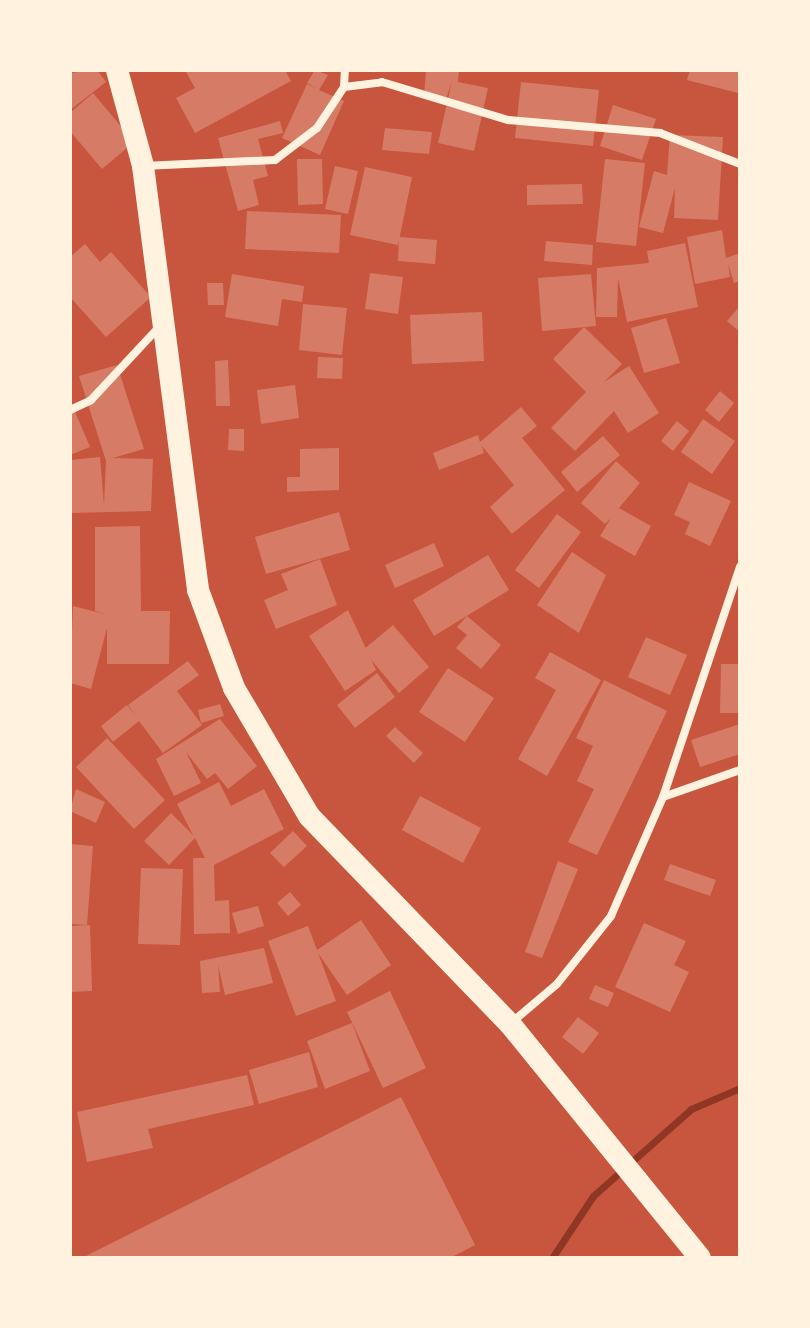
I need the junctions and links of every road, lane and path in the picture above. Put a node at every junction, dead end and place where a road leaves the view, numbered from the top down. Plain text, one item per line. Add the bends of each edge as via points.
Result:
1 (117, 70) edge
2 (345, 70) edge
3 (344, 87) junction
4 (740, 164) edge
5 (143, 166) junction
6 (159, 327) junction
7 (70, 410) edge
8 (740, 567) edge
9 (740, 770) edge
10 (663, 797) junction
11 (510, 1024) junction
12 (700, 1258) edge

1 - 5 highway
2 - 3 street
3 - 4 street via 382,82 508,120 660,133
3 - 5 street via 308,138 275,160
5 - 6 highway
6 - 7 street via 91,400
6 - 11 highway via 198,590 267,756 309,816
8 - 10 street
9 - 10 street
10 - 11 street via 611,916 557,984
11 - 12 highway via 608,1138

